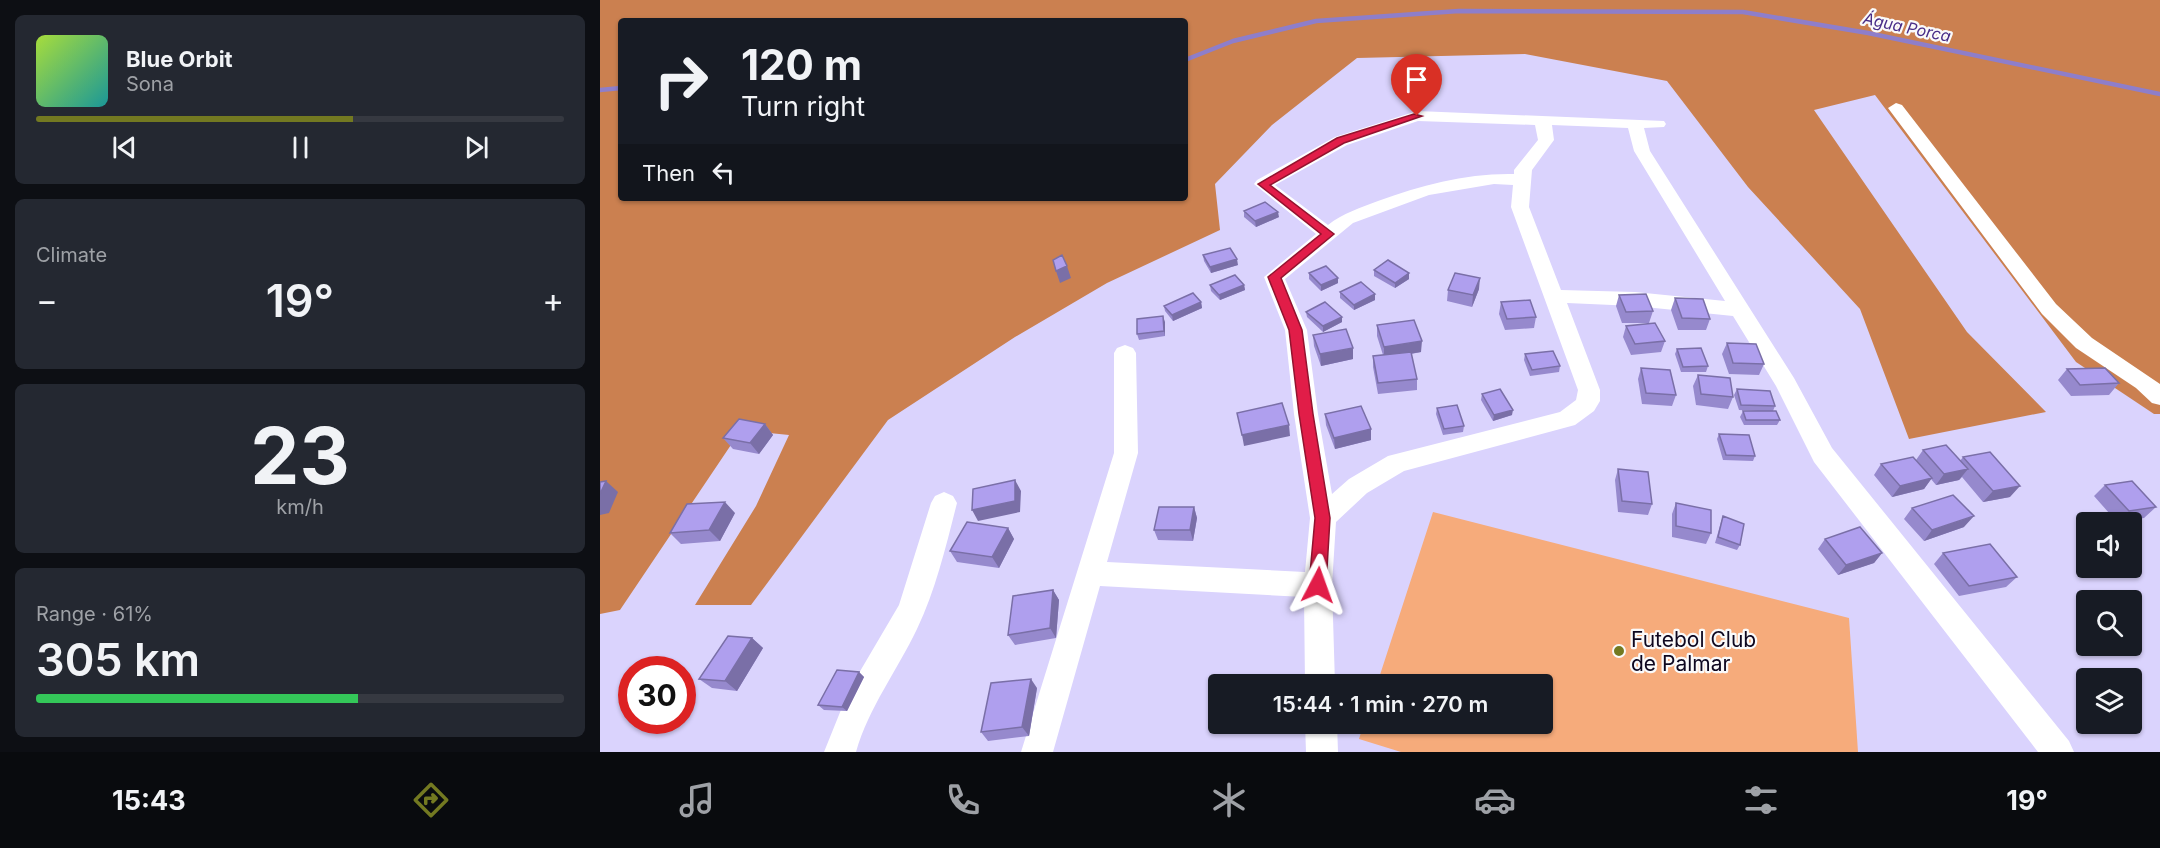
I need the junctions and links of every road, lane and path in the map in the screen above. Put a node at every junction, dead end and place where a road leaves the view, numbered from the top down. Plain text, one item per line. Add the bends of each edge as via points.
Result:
1 (1896, 108) dead end
2 (1543, 122) junction
3 (1522, 180) junction
4 (1328, 234) junction
5 (1554, 296) junction
6 (1741, 310) junction
7 (1125, 353) dead end
8 (2160, 397) edge
9 (944, 503) dead end
10 (1323, 518) junction
11 (1090, 573) junction
12 (1318, 585) junction
13 (1320, 674) edge
14 (1321, 734) edge
15 (840, 752) edge
16 (1037, 752) edge
17 (1322, 752) edge
18 (2058, 752) edge

1 - 8 street via 2049,309 2084,343
2 - 3 street via 1546,140 1523,170
2 - 4 street via 1417,116 1341,141 1263,184
2 - 6 street via 1646,124 1642,151
3 - 4 street via 1473,181 1423,191 1346,219
3 - 5 street via 1520,207
4 - 10 street via 1274,277 1296,330
5 - 6 street via 1635,299
5 - 10 street via 1589,390 1590,401 1583,410 1567,419 1397,463 1358,486
6 - 18 street via 1823,455
7 - 11 street via 1126,453
9 - 15 street via 918,596 864,690
10 - 12 street
11 - 12 street
11 - 16 street
12 - 13 street
14 - 17 street

